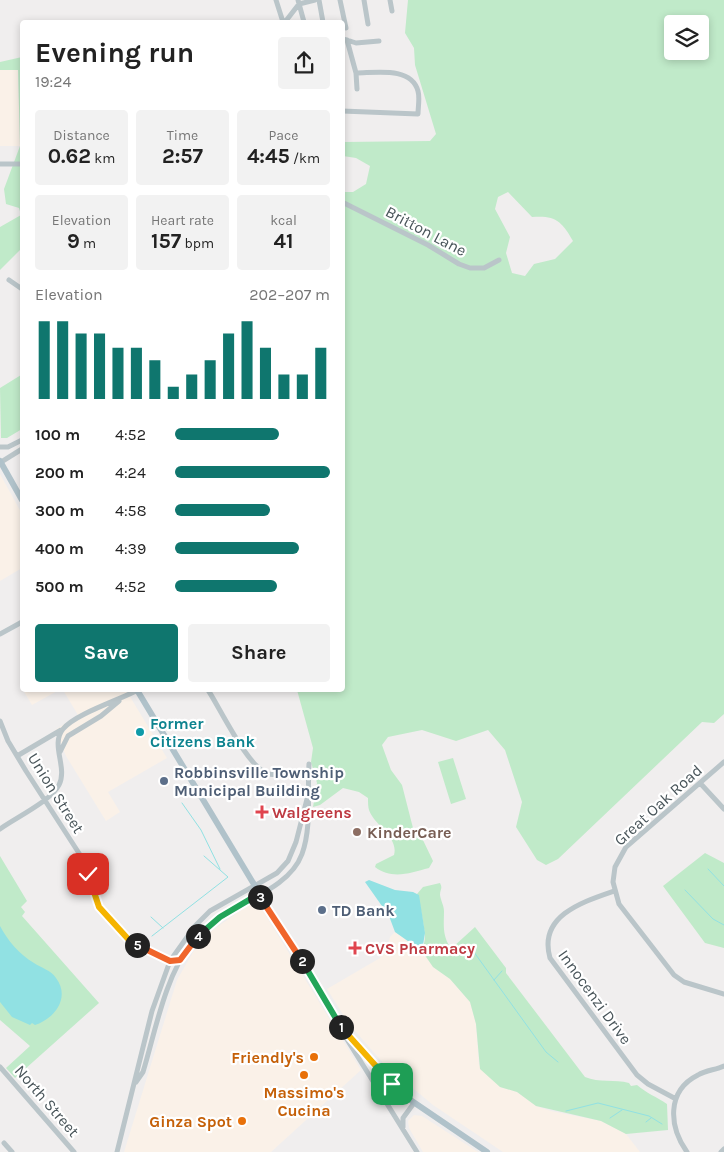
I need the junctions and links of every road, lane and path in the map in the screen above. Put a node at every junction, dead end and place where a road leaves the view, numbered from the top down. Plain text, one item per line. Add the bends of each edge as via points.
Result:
1 (276, 0) edge
2 (315, 0) edge
3 (319, 0) edge
4 (340, 0) edge
5 (364, 0) edge
6 (390, 0) edge
7 (299, 2) edge
8 (392, 11) dead end
9 (283, 20) edge
10 (286, 20) edge
11 (304, 20) edge
12 (323, 20) edge
13 (344, 20) edge
14 (345, 23) edge
15 (368, 24) dead end
16 (346, 28) dead end
17 (345, 40) edge
18 (379, 41) dead end
19 (356, 73) junction
20 (357, 90) dead end
21 (345, 111) edge
22 (0, 164) edge
23 (20, 164) edge
24 (345, 204) edge
25 (499, 260) dead end
26 (9, 280) dead end
27 (20, 288) edge
28 (20, 441) edge
29 (0, 447) edge
30 (20, 450) edge
31 (0, 461) edge
32 (0, 470) edge
33 (11, 480) junction
34 (20, 496) edge
35 (20, 623) edge
36 (0, 634) edge
37 (133, 692) edge
38 (138, 692) edge
39 (209, 692) edge
40 (121, 699) junction
41 (0, 721) edge
42 (61, 730) junction
43 (60, 752) junction
44 (18, 756) junction
45 (724, 762) edge
46 (309, 764) dead end
47 (308, 773) junction
48 (700, 783) junction
49 (308, 795) junction
50 (44, 799) junction
51 (724, 809) edge
52 (0, 829) edge
53 (253, 885) junction
54 (614, 891) junction
55 (259, 894) junction
56 (180, 960) junction
57 (170, 961) junction
58 (175, 970) junction
59 (724, 994) edge
60 (338, 1024) junction
61 (724, 1066) edge
62 (0, 1067) edge
63 (136, 1082) junction
64 (676, 1098) junction
65 (414, 1103) junction
66 (404, 1130) junction
67 (4, 1143) dead end
68 (724, 1149) edge
69 (12, 1152) edge
70 (74, 1152) edge
71 (117, 1152) edge
72 (417, 1152) edge
73 (488, 1152) edge
74 (688, 1152) edge
75 (721, 1152) edge

1 - 9 street
2 - 7 street
3 - 12 street
4 - 13 street
5 - 15 street
6 - 8 street
7 - 10 street
7 - 11 street
14 - 16 street
17 - 18 street via 356,43
17 - 19 street
19 - 20 street
19 - 21 street via 400,73 409,77 418,91 418,114
22 - 23 street
24 - 25 street, Britton Lane via 464,266 484,268
26 - 27 street
28 - 29 street
30 - 31 street
31 - 33 main road
32 - 33 street
33 - 34 main road
35 - 36 street
37 - 40 street
38 - 53 main road
39 - 47 street via 260,769 272,775
40 - 42 street via 89,712
40 - 43 street via 68,736
41 - 44 street, Union Street
42 - 43 street
42 - 44 street
43 - 50 street via 60,783
44 - 50 street, Union Street
45 - 48 street, Great Oak Road
46 - 47 street
47 - 49 street
48 - 51 street
48 - 54 street, Great Oak Road via 622,853 613,874
49 - 53 street via 288,861 277,873
49 - 55 street via 308,824 299,861 285,878
50 - 52 street
50 - 57 street, Union Street via 84,861 99,907 129,940
53 - 55 main road
53 - 57 street via 210,911
54 - 59 street via 623,910 674,976
54 - 64 street, Innocenzi Drive via 567,910 557,918 548,937 550,958 637,1075
55 - 56 street via 203,930
55 - 60 main road
56 - 57 street
56 - 58 street
57 - 58 street
57 - 63 street via 152,1011
58 - 63 street via 143,1072
60 - 65 main road via 379,1071
60 - 66 street
61 - 64 street via 693,1078
62 - 70 street, North Street
63 - 71 street
64 - 74 street via 673,1122 678,1138
65 - 66 street via 403,1118
65 - 73 main road
66 - 72 street
67 - 69 street
68 - 75 street

